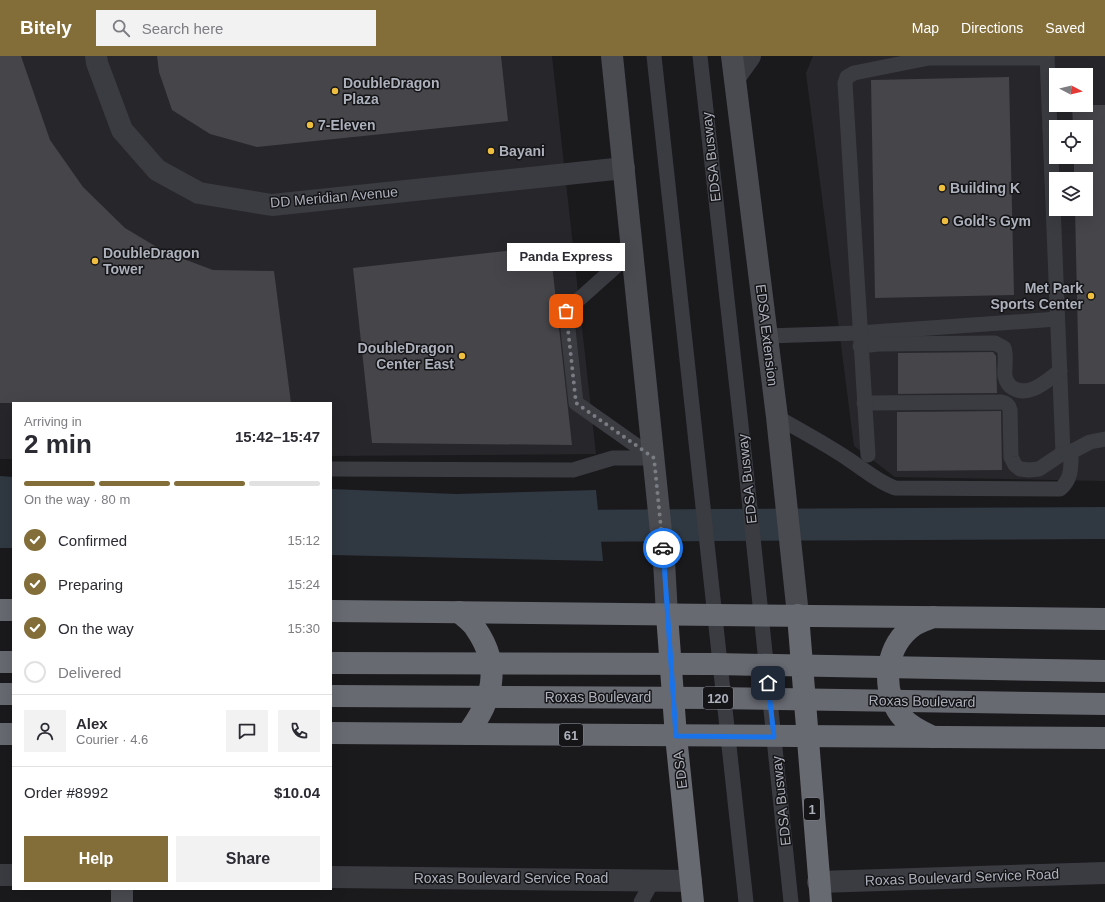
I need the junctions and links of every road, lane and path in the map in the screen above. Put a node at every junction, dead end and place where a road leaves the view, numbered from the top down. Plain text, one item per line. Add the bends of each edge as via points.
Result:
1 (96, 56) edge
2 (612, 56) edge
3 (654, 56) edge
4 (700, 56) edge
5 (750, 56) edge
6 (1047, 57) edge
7 (734, 66) edge
8 (624, 168) junction
9 (632, 252) junction
10 (1058, 319) junction
11 (766, 336) junction
12 (860, 339) junction
13 (1060, 371) junction
14 (864, 403) junction
15 (777, 416) junction
16 (1105, 439) edge
17 (1067, 452) junction
18 (868, 454) dead end
19 (654, 464) junction
20 (332, 469) edge
21 (0, 610) edge
22 (12, 610) edge
23 (332, 611) edge
24 (459, 612) junction
25 (761, 614) junction
26 (667, 615) junction
27 (714, 615) junction
28 (798, 615) junction
29 (934, 616) junction
30 (1105, 619) edge
31 (0, 662) edge
32 (12, 662) edge
33 (332, 663) edge
34 (1105, 670) edge
35 (0, 694) edge
36 (12, 694) edge
37 (332, 696) edge
38 (1105, 704) edge
39 (332, 733) edge
40 (0, 734) edge
41 (12, 734) edge
42 (467, 734) junction
43 (676, 736) junction
44 (728, 737) junction
45 (774, 737) junction
46 (806, 737) junction
47 (934, 737) junction
48 (1105, 738) edge
49 (1105, 873) edge
50 (0, 875) edge
51 (12, 875) edge
52 (332, 877) edge
53 (653, 880) junction
54 (691, 880) junction
55 (122, 890) edge
56 (819, 892) edge
57 (122, 902) edge
58 (641, 902) edge
59 (693, 902) edge
60 (746, 902) edge
61 (791, 902) edge

1 - 8 street, DD Meridian Avenue via 122,130 157,170 199,193 272,205
2 - 8 main road
3 - 27 lane
4 - 25 lane, EDSA Busway
5 - 7 street
6 - 10 lane
6 - 12 lane via 929,58 854,73 847,77 845,83
7 - 11 main road, EDSA Extension
8 - 9 main road
9 - 19 main road
9 - 19 lane via 566,311 576,403
10 - 12 lane
10 - 13 lane
11 - 12 lane
11 - 15 main road, EDSA Extension
12 - 13 lane via 879,344 995,343 1004,348 1005,377 1010,386 1018,391 1036,388
12 - 14 lane
13 - 17 lane
14 - 17 lane via 1001,402 1009,405 1011,458 1020,469 1039,469
14 - 18 lane
15 - 17 lane via 895,488 1060,489 1067,483 1070,475
15 - 28 main road, EDSA Extension
16 - 17 lane via 1090,442
19 - 20 lane via 613,458 573,470
19 - 26 main road
21 - 22 highway
23 - 24 highway
24 - 26 highway
24 - 42 highway via 476,627 487,648 492,670 490,694 481,715
25 - 27 highway
25 - 28 highway
25 - 45 lane, EDSA Busway
26 - 27 highway
26 - 43 highway, EDSA
27 - 44 lane
28 - 29 highway
28 - 46 highway, 1
29 - 30 highway
29 - 47 highway via 913,626 897,643 888,665 889,689 897,710 913,727
31 - 32 highway
33 - 34 highway, bridge via 706,664
35 - 36 highway
37 - 38 highway, Roxas Boulevard / 120, bridge
39 - 42 highway, 61
40 - 41 highway
42 - 43 highway, 61
43 - 44 highway, 61
43 - 54 highway, EDSA
44 - 45 highway, 61
44 - 60 lane
45 - 46 highway, 61
45 - 61 lane, EDSA Busway
46 - 47 highway
46 - 56 highway, 1
47 - 48 highway
49 - 56 street, Roxas Boulevard Service Road
50 - 51 street
52 - 53 street, Roxas Boulevard Service Road
53 - 54 street, Roxas Boulevard Service Road
53 - 58 lane
54 - 59 highway, EDSA
55 - 57 main road

